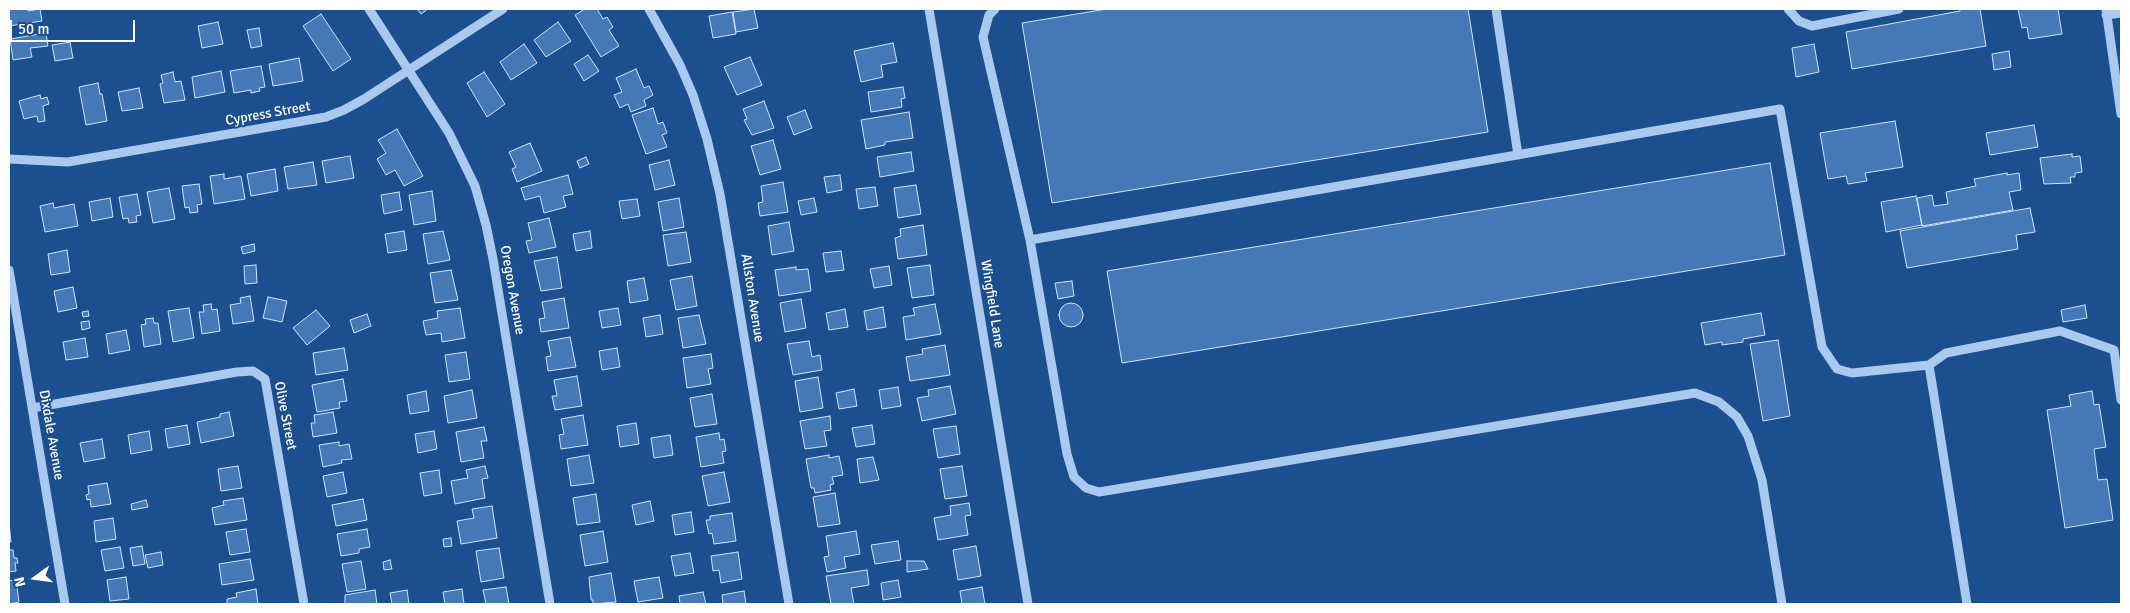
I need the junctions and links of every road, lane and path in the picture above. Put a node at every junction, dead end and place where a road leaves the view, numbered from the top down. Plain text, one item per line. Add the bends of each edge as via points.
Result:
1 (369, 9) edge
2 (503, 9) edge
3 (649, 9) edge
4 (929, 9) edge
5 (995, 9) edge
6 (1496, 9) edge
7 (1788, 9) edge
8 (1898, 9) edge
9 (2106, 12) edge
10 (2121, 13) edge
11 (2117, 61) edge
12 (409, 70) junction
13 (2121, 114) edge
14 (1518, 155) junction
15 (9, 158) edge
16 (1030, 240) junction
17 (9, 270) edge
18 (1929, 365) junction
19 (2121, 400) edge
20 (32, 408) junction
21 (65, 604) edge
22 (304, 604) edge
23 (550, 604) edge
24 (789, 604) edge
25 (1028, 604) edge
26 (1782, 604) edge
27 (1967, 604) edge

1 - 12 street, Oregon Avenue
2 - 12 street, Cypress Street
3 - 24 street, Allston Avenue via 680,65 710,148
4 - 25 street, Wingfield Lane
5 - 16 street via 989,15 983,37
6 - 14 street
7 - 8 street via 1799,20 1812,26
9 - 10 street
9 - 11 street
11 - 13 street
12 - 15 street, Cypress Street via 344,110 306,122 68,162
12 - 23 street, Oregon Avenue via 462,157 486,224
14 - 16 street
14 - 18 street via 1780,109 1822,347 1837,369 1852,373
16 - 26 street via 1067,454 1074,477 1086,488 1099,492 1694,393 1719,402 1737,417 1748,436 1762,480
17 - 20 street, Dixdale Avenue
18 - 19 street via 1946,353 2060,331 2114,350
18 - 27 street
20 - 21 street, Dixdale Avenue
20 - 22 street, Olive Street via 237,372 253,371 265,378

